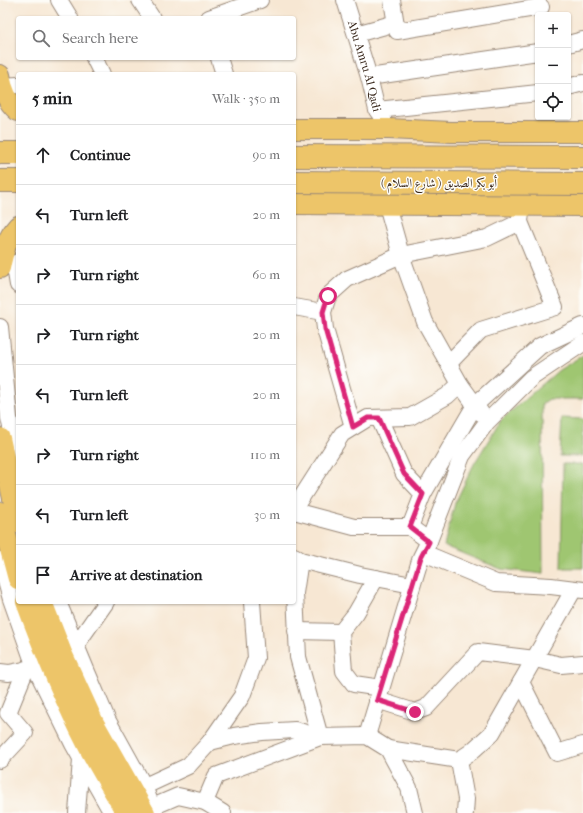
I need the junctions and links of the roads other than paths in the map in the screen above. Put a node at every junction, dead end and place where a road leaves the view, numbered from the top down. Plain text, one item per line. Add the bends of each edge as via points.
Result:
1 (59, 0) edge
2 (140, 0) edge
3 (345, 0) edge
4 (392, 0) edge
5 (254, 1) edge
6 (541, 7) edge
7 (69, 16) edge
8 (151, 16) edge
9 (214, 16) edge
10 (396, 23) junction
11 (356, 34) junction
12 (583, 40) edge
13 (571, 43) edge
14 (535, 52) edge
15 (95, 60) edge
16 (220, 60) edge
17 (101, 72) edge
18 (223, 72) edge
19 (369, 77) junction
20 (7, 82) edge
21 (583, 83) edge
22 (571, 86) edge
23 (535, 93) edge
24 (16, 110) edge
25 (377, 110) junction
26 (296, 129) edge
27 (390, 129) junction
28 (451, 132) junction
29 (583, 132) edge
30 (0, 153) edge
31 (16, 153) edge
32 (296, 156) edge
33 (403, 157) junction
34 (583, 157) edge
35 (0, 181) edge
36 (16, 181) edge
37 (296, 182) edge
38 (428, 183) junction
39 (583, 184) edge
40 (296, 204) edge
41 (387, 205) junction
42 (473, 205) junction
43 (583, 206) edge
44 (521, 214) junction
45 (16, 228) edge
46 (400, 255) junction
47 (0, 268) edge
48 (296, 307) edge
49 (323, 312) junction
50 (583, 326) edge
51 (0, 327) edge
52 (583, 343) edge
53 (449, 363) junction
54 (460, 384) junction
55 (475, 405) junction
56 (379, 418) junction
57 (487, 422) junction
58 (353, 427) junction
59 (13, 447) edge
60 (423, 494) junction
61 (296, 507) edge
62 (296, 511) edge
63 (0, 512) edge
64 (16, 513) edge
65 (410, 527) junction
66 (426, 547) junction
67 (297, 558) edge
68 (0, 560) edge
69 (296, 576) edge
70 (376, 578) junction
71 (412, 585) junction
72 (8, 586) edge
73 (579, 590) edge
74 (27, 604) edge
75 (43, 604) edge
76 (59, 604) edge
77 (105, 604) edge
78 (252, 604) edge
79 (295, 604) edge
80 (296, 631) junction
81 (341, 632) junction
82 (76, 645) junction
83 (535, 659) junction
84 (583, 663) edge
85 (30, 668) junction
86 (0, 672) edge
87 (521, 682) junction
88 (379, 694) junction
89 (367, 736) junction
90 (320, 737) junction
91 (210, 742) junction
92 (583, 745) edge
93 (388, 749) junction
94 (81, 759) junction
95 (0, 760) edge
96 (459, 760) junction
97 (138, 789) junction
98 (205, 802) junction
99 (144, 812) edge
100 (77, 813) edge
101 (112, 813) edge
102 (223, 813) edge
103 (415, 813) edge
104 (465, 813) edge

1 - 7 street
2 - 8 street
3 - 11 street, Abu Amru Al Qadi
4 - 10 street
5 - 9 street
6 - 10 street via 397,31
10 - 11 street
11 - 19 street, Abu Amru Al Qadi
12 - 13 street
14 - 19 street
15 - 17 street
16 - 18 street
19 - 25 street, Abu Amru Al Qadi
20 - 24 main road via 11,106
21 - 22 street
23 - 25 street
25 - 27 street, Abu Amru Al Qadi
26 - 27 main road
27 - 28 main road
28 - 29 main road
28 - 33 main road
30 - 31 highway
32 - 33 highway
33 - 34 highway
35 - 36 highway
37 - 38 highway, ( شارع السلام ) أبو بكر الصديق
38 - 39 highway, ( شارع السلام ) أبو بكر الصديق
38 - 42 main road
40 - 41 main road
41 - 42 main road
41 - 46 street
42 - 44 main road
43 - 44 main road
44 - 46 street via 487,238
44 - 53 street via 555,307 481,330
45 - 47 main road via 3,252
46 - 49 street via 347,279 328,296
46 - 53 street via 426,322
48 - 49 street
49 - 58 street via 325,329
50 - 55 street via 540,346
51 - 59 street
52 - 57 street via 531,378
53 - 54 street
54 - 55 street
54 - 56 street via 447,396 410,417
55 - 57 street
55 - 60 street
56 - 58 street via 368,418
56 - 60 street via 404,474
57 - 66 street via 462,456
58 - 61 street via 342,434
59 - 64 main road via 11,492
60 - 65 street
62 - 65 street via 354,527
63 - 72 main road
65 - 66 street
66 - 71 street
66 - 73 street via 496,582
67 - 69 street
67 - 70 street
68 - 72 street
70 - 71 street
70 - 81 street via 356,613
71 - 88 street
72 - 85 street
73 - 83 street
74 - 99 main road via 65,700 89,747
75 - 97 main road via 94,723
76 - 82 street
77 - 82 street
78 - 91 street via 256,658 242,696
79 - 80 street
80 - 81 street
80 - 90 street via 298,657
81 - 88 street via 344,671 354,684
82 - 97 street
83 - 84 street via 561,665
83 - 87 street
83 - 88 street via 478,652 426,708 415,712
85 - 86 street via 9,673
85 - 94 street
85 - 95 street via 8,713 25,733
87 - 92 street via 557,753
87 - 96 street via 492,733
88 - 89 street
89 - 90 street
89 - 93 street
90 - 91 street via 295,730 262,732
90 - 98 street via 216,776
91 - 97 street via 188,766
93 - 96 street
93 - 103 street via 409,788
94 - 100 street
94 - 101 street
96 - 104 street via 466,799
97 - 99 main road
98 - 99 street via 178,796
98 - 102 street

